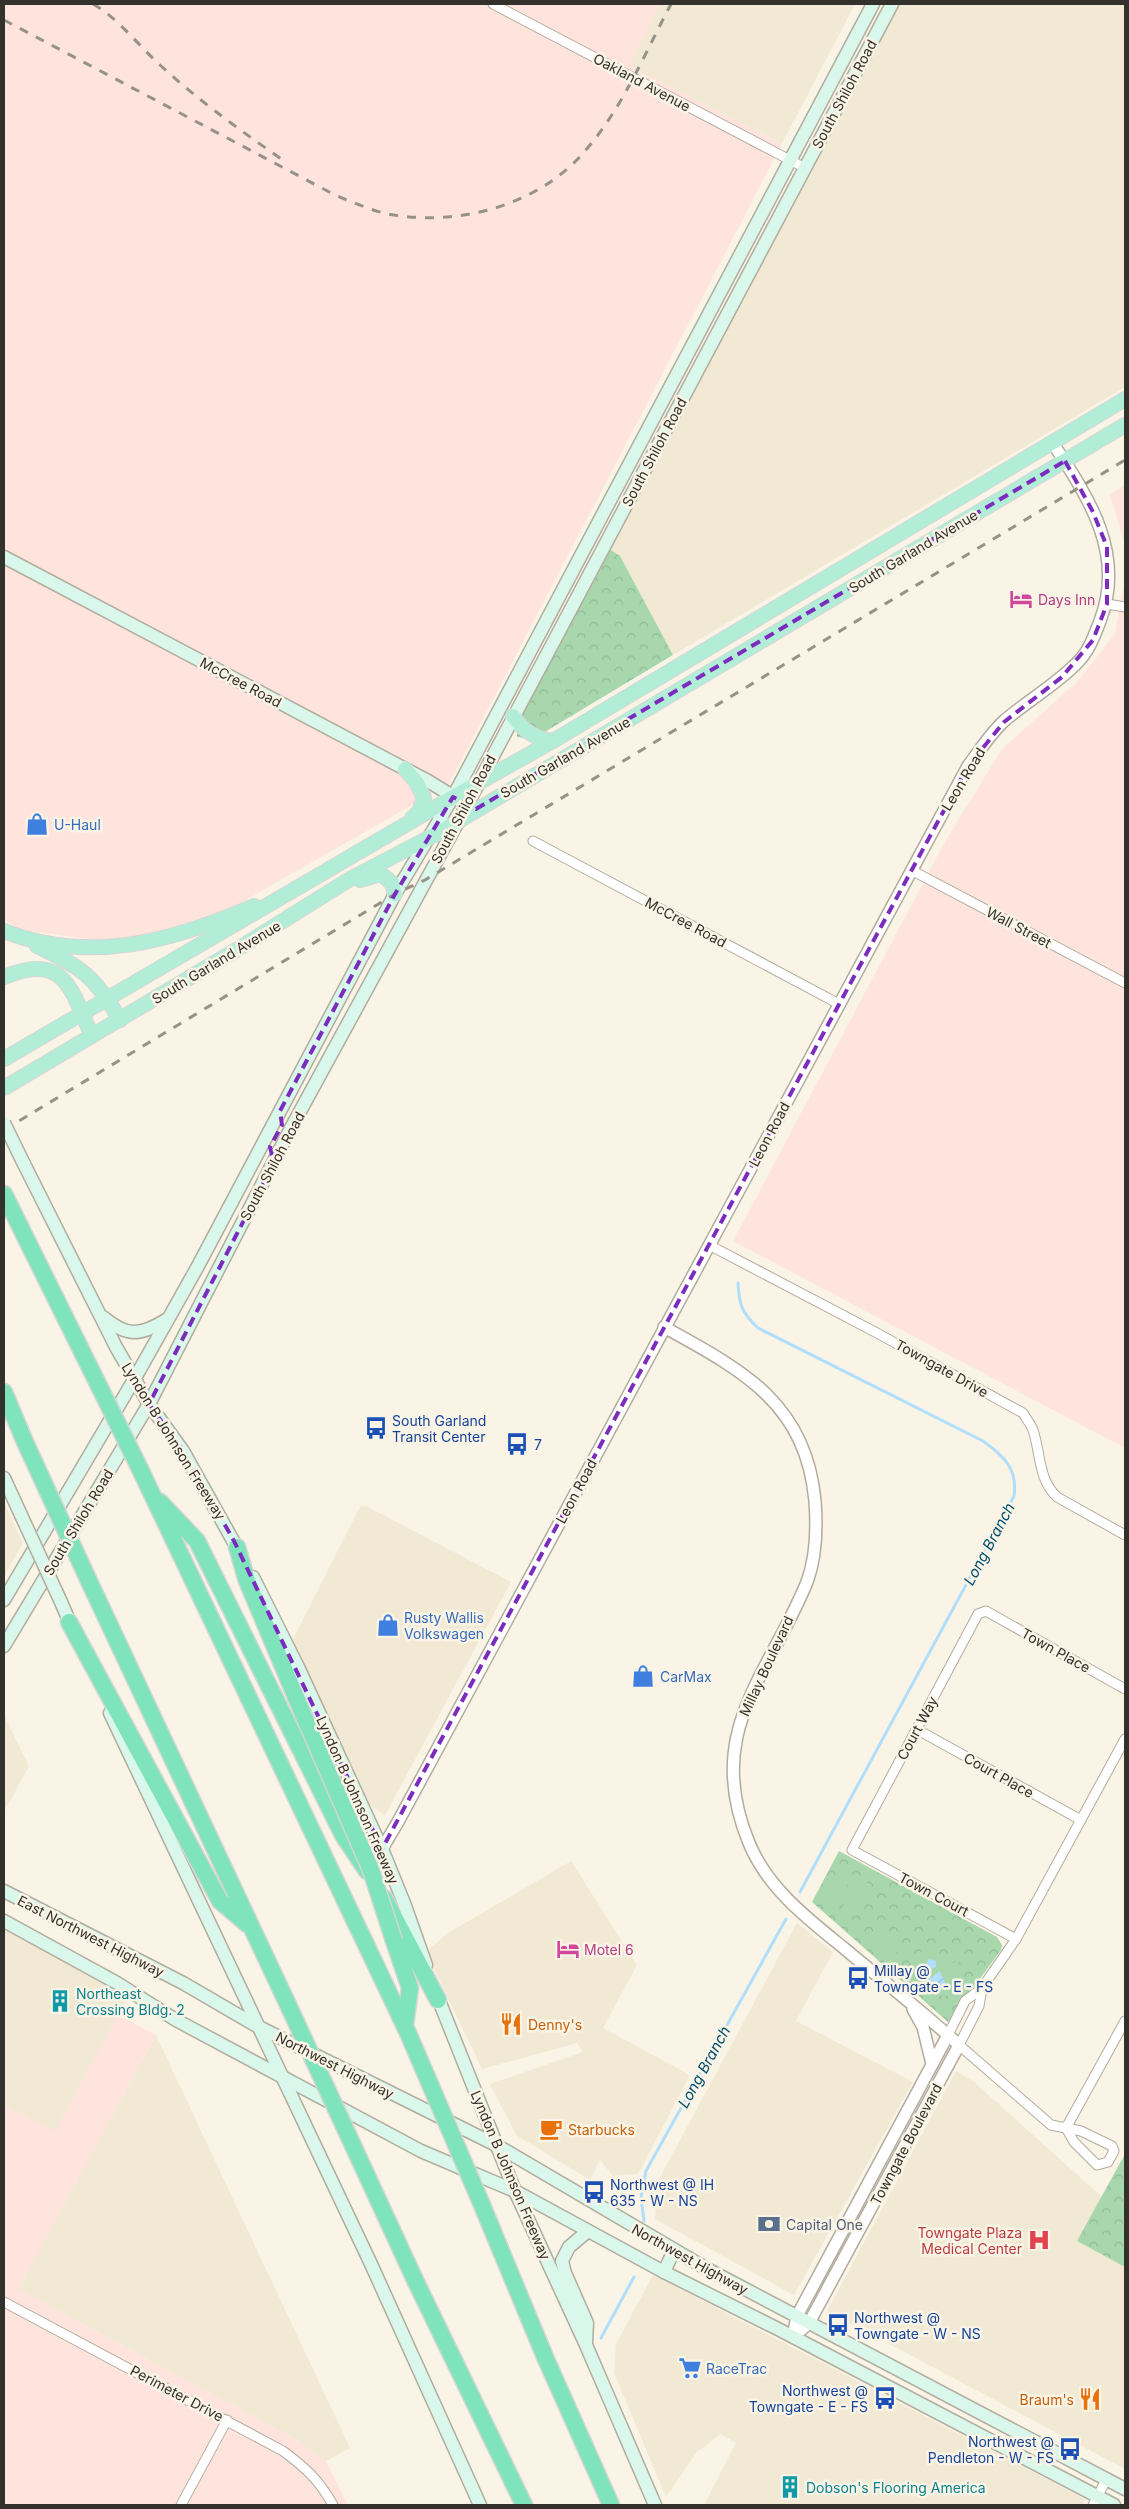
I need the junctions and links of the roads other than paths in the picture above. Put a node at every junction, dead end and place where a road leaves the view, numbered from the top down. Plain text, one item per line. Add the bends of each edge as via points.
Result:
1 (493, 4) edge
2 (873, 4) edge
3 (892, 4) edge
4 (790, 161) junction
5 (805, 168) junction
6 (1125, 399) edge
7 (654, 416) junction
8 (669, 423) junction
9 (1125, 425) edge
10 (647, 429) junction
11 (662, 437) junction
12 (1052, 442) junction
13 (1065, 461) junction
14 (4, 557) edge
15 (1107, 604) junction
16 (1125, 607) edge
17 (513, 716) junction
18 (553, 741) junction
19 (405, 769) junction
20 (477, 785) junction
21 (453, 797) junction
22 (472, 807) junction
23 (459, 820) junction
24 (406, 825) junction
25 (427, 839) junction
26 (533, 841) dead end
27 (913, 871) junction
28 (350, 879) junction
29 (301, 886) junction
30 (395, 894) junction
31 (5, 931) edge
32 (4, 977) edge
33 (1125, 983) edge
34 (107, 998) junction
35 (75, 1002) junction
36 (839, 1004) junction
37 (82, 1015) junction
38 (120, 1020) junction
39 (56, 1028) junction
40 (92, 1036) junction
41 (4, 1059) edge
42 (4, 1088) edge
43 (280, 1111) junction
44 (4, 1123) edge
45 (274, 1162) junction
46 (4, 1194) edge
47 (709, 1245) junction
48 (198, 1266) junction
49 (214, 1274) junction
50 (101, 1316) junction
51 (168, 1319) junction
52 (664, 1327) junction
53 (135, 1378) junction
54 (4, 1392) edge
55 (149, 1404) junction
56 (4, 1478) edge
57 (151, 1492) junction
58 (1125, 1535) edge
59 (237, 1547) junction
60 (4, 1600) edge
61 (25, 1610) junction
62 (986, 1611) joint
63 (69, 1622) junction
64 (4, 1646) edge
65 (1125, 1689) edge
66 (916, 1729) junction
67 (1125, 1739) edge
68 (1081, 1820) junction
69 (382, 1849) junction
70 (852, 1850) joint
71 (4, 1890) edge
72 (4, 1921) edge
73 (253, 1929) junction
74 (1016, 1939) junction
75 (982, 1988) junction
76 (438, 2000) junction
77 (910, 2003) junction
78 (1125, 2021) edge
79 (257, 2026) junction
80 (407, 2029) junction
81 (948, 2035) junction
82 (959, 2045) junction
83 (240, 2055) junction
84 (932, 2064) junction
85 (279, 2074) junction
86 (295, 2106) junction
87 (1066, 2128) junction
88 (496, 2145) junction
89 (875, 2171) junction
90 (888, 2178) junction
91 (514, 2191) junction
92 (588, 2231) junction
93 (674, 2250) junction
94 (664, 2272) junction
95 (4, 2302) edge
96 (796, 2316) junction
97 (809, 2323) junction
98 (793, 2337) junction
99 (586, 2345) junction
100 (986, 2416) junction
101 (227, 2420) junction
102 (977, 2433) junction
103 (1107, 2478) junction
104 (1125, 2489) edge
105 (1095, 2501) edge
106 (181, 2505) edge
107 (332, 2505) edge
108 (480, 2505) edge
109 (524, 2505) edge
110 (611, 2505) edge
111 (656, 2505) edge
112 (1114, 2505) edge

1 - 4 street, Oakland Avenue
2 - 4 main road, South Shiloh Road
3 - 5 main road, South Shiloh Road
4 - 5 street, Oakland Avenue
4 - 7 main road, South Shiloh Road
5 - 8 main road, South Shiloh Road
6 - 12 main road, South Garland Avenue
7 - 8 main road
7 - 10 main road, South Shiloh Road
8 - 11 main road, South Shiloh Road
9 - 13 main road, South Garland Avenue
10 - 11 main road
10 - 21 main road, South Shiloh Road
11 - 17 main road, South Shiloh Road
12 - 13 street, Leon Road
12 - 18 main road, South Garland Avenue
13 - 15 street, Leon Road via 1093,512 1107,547 1110,581
13 - 22 main road, South Garland Avenue
14 - 19 main road, McCree Road
15 - 16 street
15 - 27 street, Leon Road via 1093,640 1078,662 1004,722 987,740 958,784
17 - 18 main road via 527,732
17 - 20 main road, South Shiloh Road
18 - 20 main road, South Garland Avenue
19 - 21 main road, McCree Road
19 - 24 main road via 424,798 419,812
20 - 21 main road, South Garland Avenue
20 - 22 main road, South Shiloh Road
21 - 22 main road, McCree Road
21 - 24 main road, South Garland Avenue
21 - 25 main road, South Shiloh Road
22 - 23 main road, South Garland Avenue
23 - 25 main road, South Garland Avenue
23 - 45 main road, South Shiloh Road
24 - 29 main road, South Garland Avenue
25 - 28 main road, South Garland Avenue
25 - 30 main road, South Shiloh Road
26 - 36 street, McCree Road
27 - 33 street, Wall Street
27 - 36 street, Leon Road
28 - 30 main road via 360,880 380,874 392,883
28 - 38 main road, South Garland Avenue
29 - 31 main road via 215,923 152,941 82,947
29 - 34 main road, South Garland Avenue
30 - 43 main road, South Shiloh Road
31 - 34 main road via 73,963
32 - 35 main road via 26,969 49,971 68,982
34 - 37 main road, South Garland Avenue
34 - 38 main road
35 - 37 main road
35 - 39 main road
36 - 47 street, Leon Road
37 - 39 main road, South Garland Avenue
37 - 40 main road
38 - 40 main road, South Garland Avenue
39 - 41 main road, South Garland Avenue
40 - 42 main road, South Garland Avenue
43 - 45 main road via 282,1124 270,1147
43 - 48 main road, South Shiloh Road
44 - 50 main road, Lyndon B Johnson Freeway, bridge
45 - 49 main road, South Shiloh Road
46 - 57 highway, bridge
47 - 52 street, Leon Road
47 - 58 street, Towngate Drive via 1023,1413 1033,1429 1042,1473 1050,1490
48 - 49 main road
48 - 51 main road, South Shiloh Road
49 - 55 main road, South Shiloh Road
50 - 51 main road via 115,1327 137,1332 149,1330
50 - 53 main road, Lyndon B Johnson Freeway
51 - 53 main road, South Shiloh Road
52 - 69 street, Leon Road
52 - 77 street, Millay Boulevard via 730,1363 764,1390 795,1432 813,1483 816,1516 808,1580 743,1710 736,1735 734,1788 746,1836 758,1861 782,1893
53 - 55 main road, Lyndon B Johnson Freeway
53 - 60 main road, South Shiloh Road
54 - 73 highway, bridge
55 - 59 main road, Lyndon B Johnson Freeway via 183,1451
55 - 61 main road, South Shiloh Road
56 - 63 main road, bridge
57 - 76 highway via 197,1541 343,1835 379,1889
57 - 80 highway
59 - 69 main road, Lyndon B Johnson Freeway via 298,1667
59 - 80 highway, bridge via 247,1581 302,1714 371,1870 410,1988
60 - 61 main road
61 - 64 main road, South Shiloh Road
62 - 65 street, Town Place
62 - 66 street, Court Way via 978,1614
63 - 73 highway via 220,1901
63 - 79 main road
66 - 68 street, Court Place
66 - 70 street, Court Way
67 - 68 street, Towngate Boulevard
68 - 74 street, Towngate Boulevard
69 - 76 main road, Lyndon B Johnson Freeway
70 - 74 street, Town Court
71 - 79 main road, East Northwest Highway via 183,1983
72 - 83 main road, East Northwest Highway
73 - 109 highway, bridge via 415,2280
74 - 75 street, Towngate Boulevard
75 - 81 street, Towngate Boulevard via 965,2002
75 - 82 street, Towngate Boulevard via 979,2006
76 - 88 main road, Lyndon B Johnson Freeway
77 - 81 street, Millay Boulevard
77 - 84 street via 922,2027
78 - 87 street
79 - 85 main road
79 - 88 main road, Northwest Highway
80 - 110 highway, bridge
81 - 82 street, Millay Boulevard
81 - 84 street, Towngate Boulevard
82 - 87 street via 1051,2125
82 - 90 street, Towngate Boulevard
83 - 85 main road, East Northwest Highway
83 - 86 main road via 274,2080
84 - 89 street, Towngate Boulevard
85 - 86 main road
85 - 91 main road, Northwest Highway via 421,2151
86 - 108 main road
87 - 87 street via 1081,2131 1112,2146 1112,2158 1097,2165 1074,2142
88 - 91 main road, Lyndon B Johnson Freeway
88 - 93 main road, Northwest Highway
89 - 90 street
89 - 96 street, Towngate Boulevard
90 - 97 street, Towngate Boulevard
91 - 92 main road, Northwest Highway
91 - 99 main road, Lyndon B Johnson Freeway
92 - 94 main road, Northwest Highway
92 - 99 main road via 569,2247 562,2261 587,2324
93 - 94 main road
93 - 96 main road, Northwest Highway
94 - 98 main road, Northwest Highway
95 - 101 street, Perimeter Drive
96 - 97 main road, Northwest Highway
96 - 98 street, Towngate Boulevard
97 - 98 street, Towngate Boulevard
97 - 100 main road, Northwest Highway
98 - 102 main road, Northwest Highway
99 - 111 main road, Lyndon B Johnson Freeway
100 - 102 main road
100 - 103 main road, Northwest Highway
101 - 106 street
101 - 107 street, Perimeter Drive via 283,2451 306,2468 322,2485
102 - 105 main road, Northwest Highway
103 - 104 main road, Northwest Highway
103 - 105 street
105 - 112 main road, Northwest Highway

